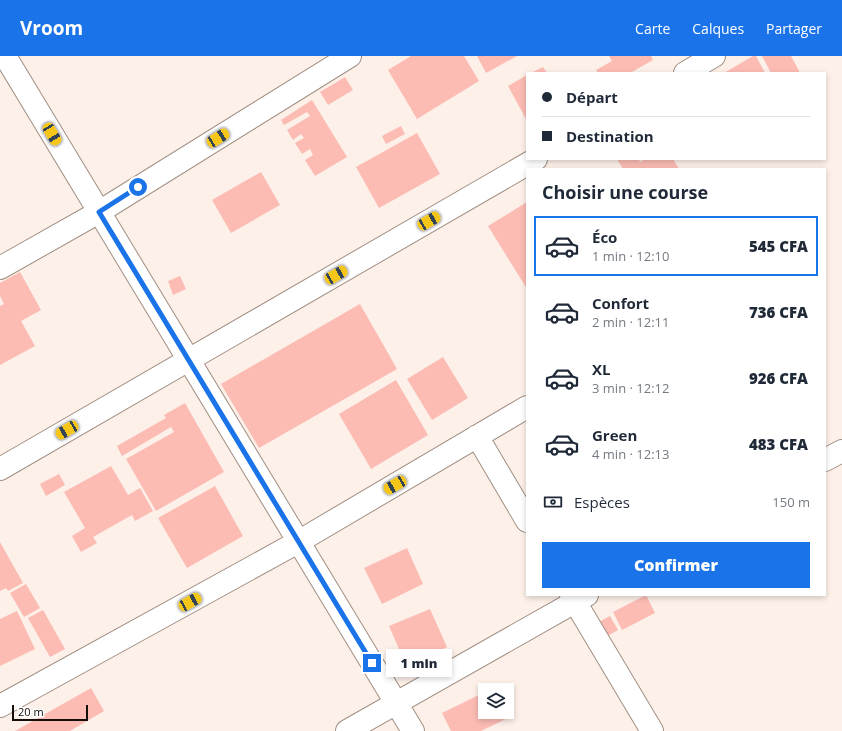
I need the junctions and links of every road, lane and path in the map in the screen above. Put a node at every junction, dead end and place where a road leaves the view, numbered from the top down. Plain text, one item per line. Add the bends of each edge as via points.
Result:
1 (5, 56) edge
2 (350, 56) edge
3 (714, 56) edge
4 (687, 72) edge
5 (534, 160) edge
6 (99, 212) junction
7 (0, 268) edge
8 (189, 360) junction
9 (526, 408) edge
10 (477, 436) junction
11 (842, 451) edge
12 (826, 459) edge
13 (0, 469) edge
14 (526, 519) edge
15 (298, 542) junction
16 (578, 597) edge
17 (396, 703) junction
18 (0, 706) edge
19 (347, 731) edge
20 (413, 731) edge
21 (652, 731) edge

1 - 6 street
2 - 6 street
3 - 4 street
5 - 8 street
6 - 7 street
6 - 8 street
8 - 13 street
8 - 15 street
9 - 10 street
10 - 14 street
10 - 15 street
11 - 12 street
15 - 17 street
15 - 18 street
16 - 17 street
16 - 21 street
17 - 19 street
17 - 20 street

